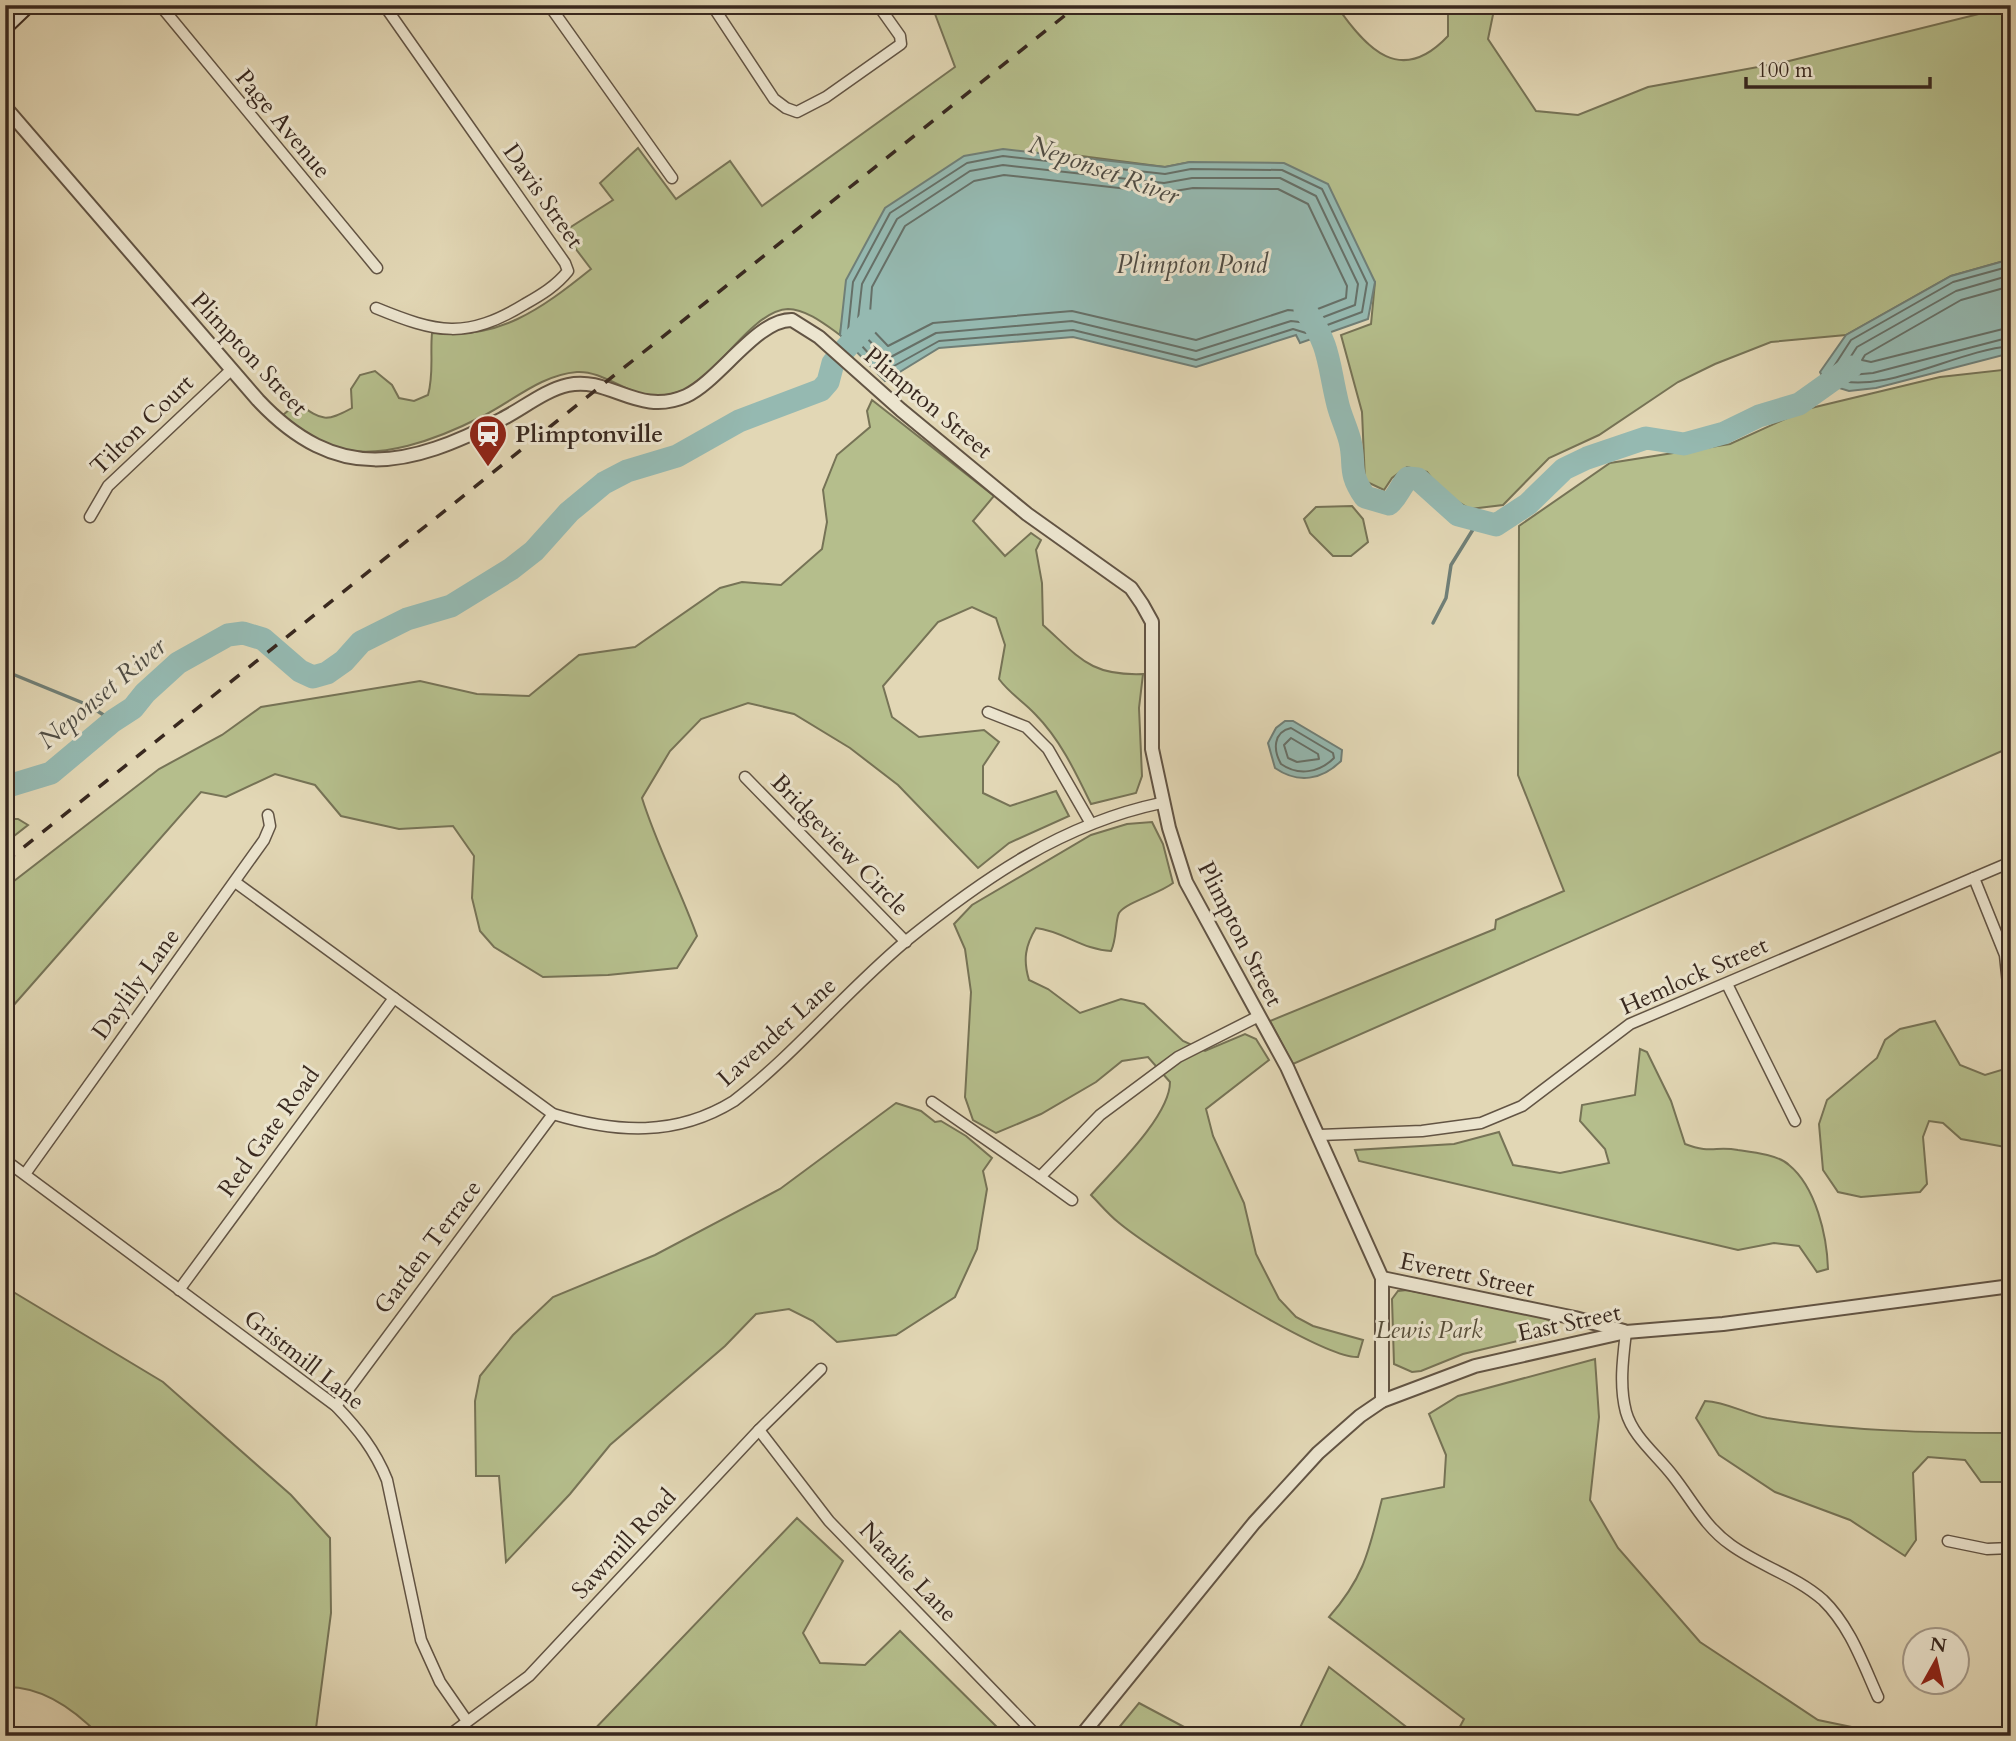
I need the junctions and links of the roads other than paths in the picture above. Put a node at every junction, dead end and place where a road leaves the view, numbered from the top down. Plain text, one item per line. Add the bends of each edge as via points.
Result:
1 (28, 5) edge
2 (160, 5) edge
3 (383, 5) edge
4 (549, 5) edge
5 (712, 5) edge
6 (878, 5) edge
7 (5, 27) edge
8 (5, 107) edge
9 (672, 178) dead end
10 (377, 268) dead end
11 (376, 308) dead end
12 (231, 370) junction
13 (90, 517) dead end
14 (988, 712) dead end
15 (745, 777) dead end
16 (1161, 803) junction
17 (268, 815) dead end
18 (1090, 822) junction
19 (2011, 862) edge
20 (1974, 878) junction
21 (235, 882) junction
22 (905, 942) junction
23 (1727, 984) junction
24 (2008, 984) dead end
25 (394, 998) junction
26 (1259, 1016) junction
27 (932, 1102) dead end
28 (553, 1114) junction
29 (1795, 1121) dead end
30 (1320, 1135) junction
31 (5, 1160) edge
32 (25, 1174) junction
33 (1040, 1177) junction
34 (1072, 1200) dead end
35 (1382, 1278) junction
36 (2011, 1286) edge
37 (179, 1290) junction
38 (1626, 1332) junction
39 (821, 1369) dead end
40 (1382, 1401) junction
41 (336, 1406) junction
42 (759, 1430) junction
43 (1948, 1541) dead end
44 (2011, 1548) edge
45 (1878, 1697) dead end
46 (467, 1721) junction
47 (448, 1736) edge
48 (1037, 1736) edge
49 (1081, 1736) edge

1 - 7 main road
2 - 10 street, Page Avenue
3 - 11 street, Davis Street via 568,271 559,282 505,316 472,328 421,326
4 - 9 street
5 - 6 street via 774,99 791,110 804,110 901,41
8 - 12 street, Plimpton Street
12 - 13 street, Tilton Court via 108,486
12 - 16 street, Plimpton Street via 276,419 309,444 341,456 373,460 403,457 465,438 565,386 596,387 648,403 672,401 701,386 772,325 782,320 799,322 1027,514 1131,588 1152,622 1152,749
14 - 18 street via 1026,727 1048,749
15 - 22 street, Bridgeview Circle
16 - 18 street, Lavender Lane
16 - 26 street, Plimpton Street via 1186,882
17 - 21 street, Daylily Lane via 269,831
18 - 22 street, Lavender Lane via 1026,855
19 - 20 street, Hemlock Street
20 - 23 street, Hemlock Street
20 - 24 street via 2005,955
21 - 25 street, Lavender Lane
21 - 32 street, Daylily Lane
22 - 28 street, Lavender Lane via 757,1083 711,1116 636,1130 612,1129
23 - 29 street
23 - 30 street, Hemlock Street via 1630,1024 1522,1106 1481,1123 1422,1131
25 - 28 street, Lavender Lane
25 - 37 street, Red Gate Road
26 - 30 street, Plimpton Street
26 - 33 street via 1178,1056 1100,1115
27 - 33 street
28 - 41 street, Garden Terrace
30 - 35 street, Plimpton Street
31 - 32 street, Gristmill Lane
32 - 37 street, Gristmill Lane
33 - 34 street
35 - 38 street, Everett Street
35 - 40 street, Plimpton Street
36 - 38 street, East Street via 1723,1324
37 - 41 street, Gristmill Lane
38 - 40 street, East Street via 1475,1366
38 - 45 street via 1623,1395 1635,1432 1713,1531 1823,1601 1849,1633
39 - 42 street, Sawmill Road
40 - 49 street, East Street via 1318,1453 1254,1523
41 - 46 street, Gristmill Lane via 379,1461 394,1501 421,1640 440,1682
42 - 46 street, Sawmill Road via 529,1676
42 - 48 street, Natalie Lane via 830,1521
43 - 44 street via 1987,1549
46 - 47 street, Sawmill Road

